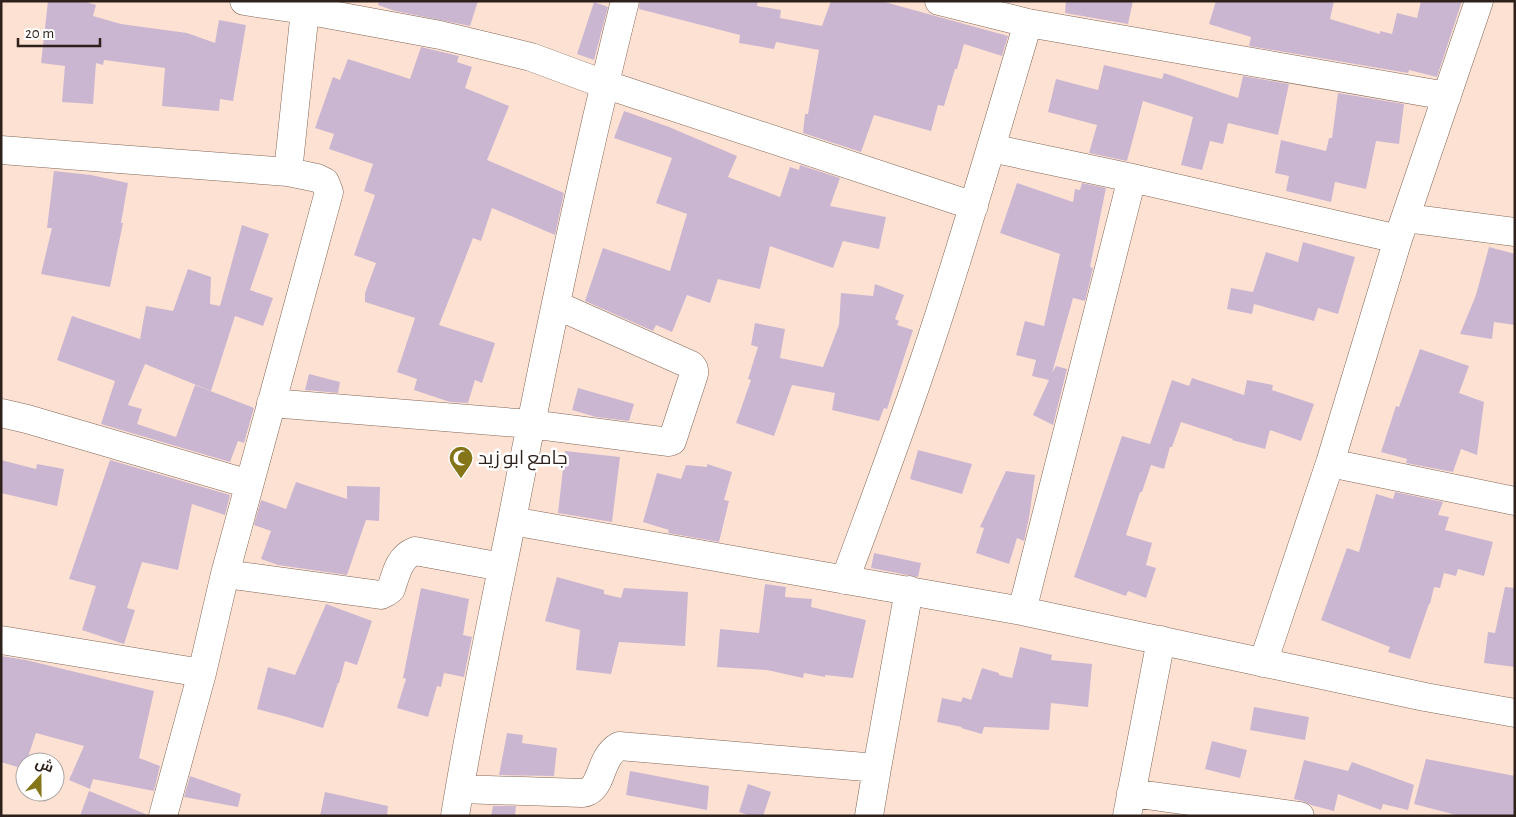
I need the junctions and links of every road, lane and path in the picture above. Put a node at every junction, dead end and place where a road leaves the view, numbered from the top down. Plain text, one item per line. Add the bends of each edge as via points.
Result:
1 (244, 1) edge
2 (625, 1) edge
3 (938, 1) edge
4 (1479, 1) edge
5 (305, 10) junction
6 (1028, 23) junction
7 (604, 84) junction
8 (1447, 96) junction
9 (991, 148) junction
10 (1, 150) edge
11 (288, 172) junction
12 (1132, 178) junction
13 (974, 206) junction
14 (1402, 228) junction
15 (1515, 232) edge
16 (556, 305) junction
17 (271, 403) junction
18 (1, 413) edge
19 (530, 424) junction
20 (1330, 462) junction
21 (249, 484) junction
22 (1515, 501) edge
23 (512, 521) junction
24 (502, 567) junction
25 (225, 574) junction
26 (844, 580) junction
27 (909, 590) junction
28 (1022, 611) junction
29 (1, 640) edge
30 (1161, 640) junction
31 (1264, 663) junction
32 (202, 673) junction
33 (1515, 714) edge
34 (877, 768) junction
35 (460, 789) junction
36 (1129, 804) edge
37 (163, 816) edge
38 (455, 816) edge
39 (870, 816) edge
40 (1300, 816) edge

1 - 5 street
2 - 7 street
3 - 6 street
4 - 8 street
5 - 7 street via 440,35 522,55
5 - 11 street
6 - 8 street
6 - 9 street
7 - 13 street
7 - 16 street
8 - 14 street
9 - 12 street
9 - 13 street
10 - 11 street
11 - 17 street via 318,178 325,182 328,192
12 - 14 street
12 - 28 street
13 - 26 street via 906,415
14 - 15 street
14 - 20 street
16 - 19 street
16 - 19 street via 688,363 694,374 674,438 669,442
17 - 19 street
17 - 21 street
18 - 21 street
19 - 23 street
20 - 22 street
20 - 31 street
21 - 25 street
23 - 24 street
23 - 26 street
24 - 25 street via 415,551 402,559 391,589 381,595
24 - 35 street
25 - 32 street
26 - 27 street
27 - 28 street
27 - 34 street
28 - 30 street
29 - 32 street
30 - 31 street
30 - 36 street
31 - 33 street
32 - 37 street
34 - 35 street via 619,746 611,750 590,791
34 - 39 street
35 - 38 street
36 - 40 street

